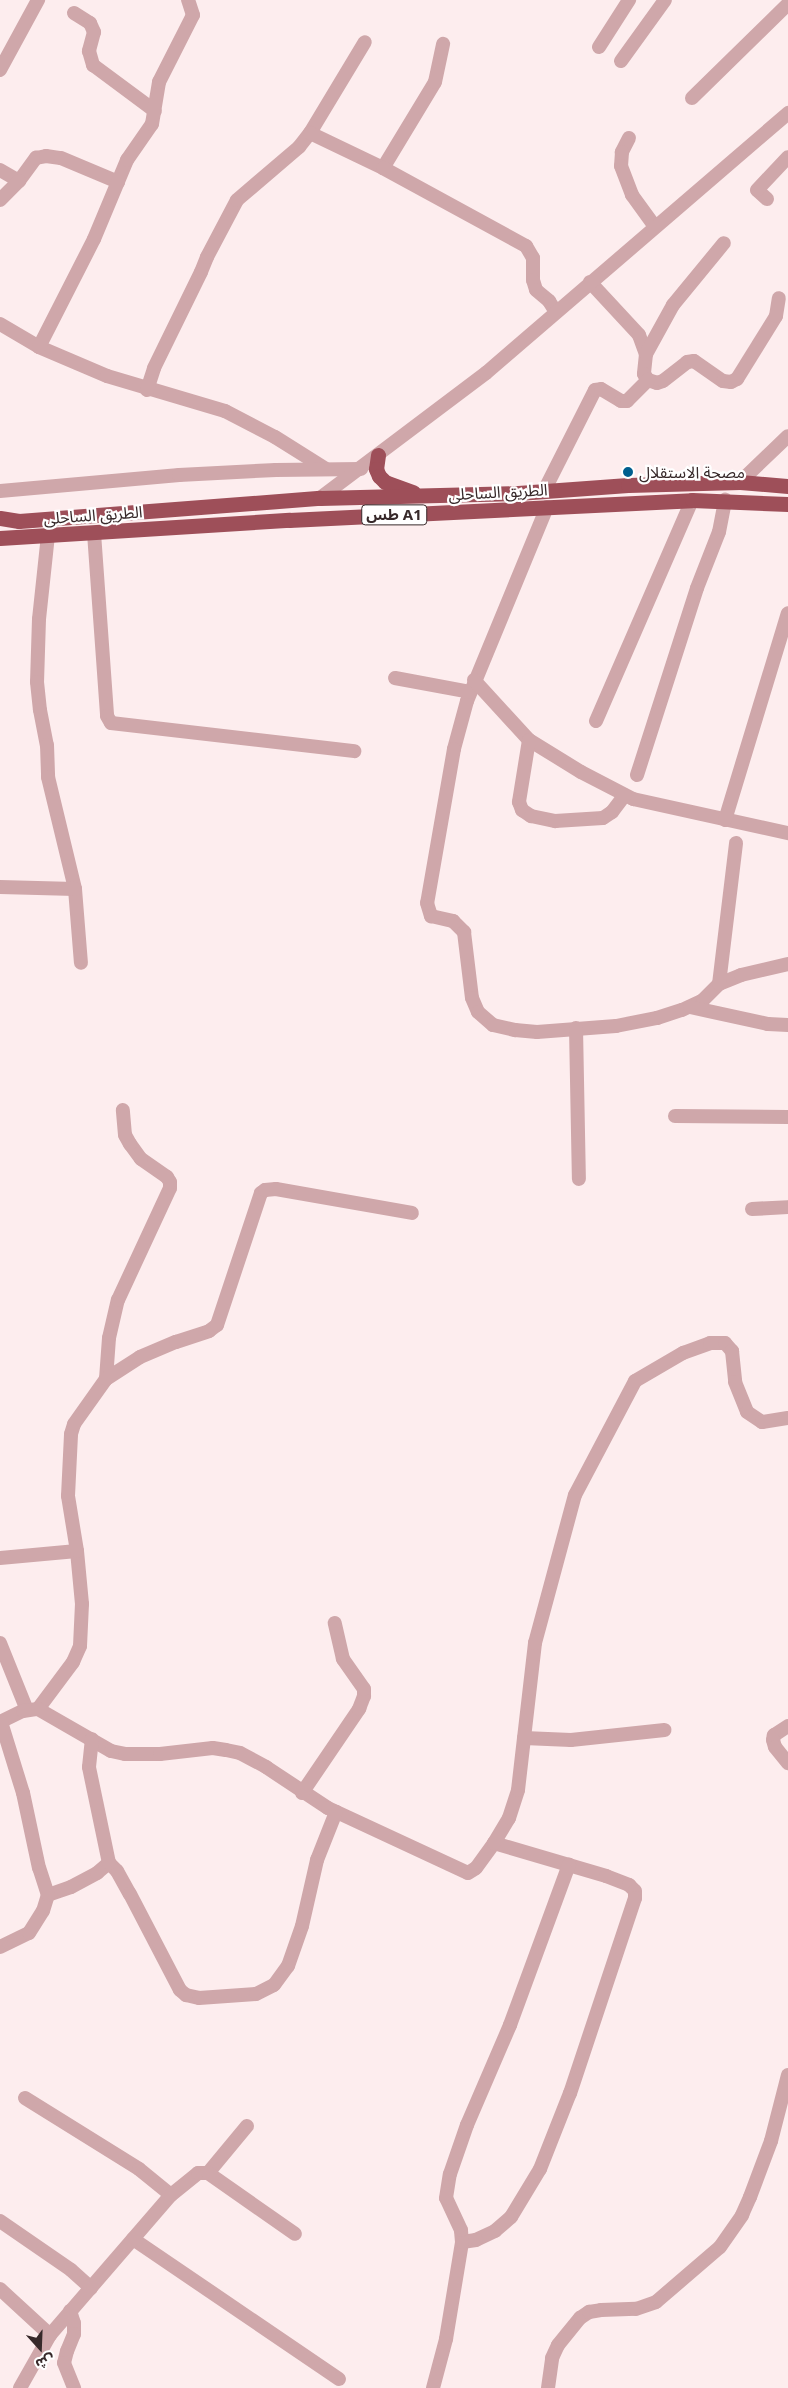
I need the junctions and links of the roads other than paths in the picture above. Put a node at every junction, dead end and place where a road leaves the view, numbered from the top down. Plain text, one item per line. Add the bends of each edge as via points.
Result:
1 (38, 0) edge
2 (188, 0) edge
3 (629, 0) edge
4 (665, 0) edge
5 (788, 4) edge
6 (74, 13) dead end
7 (365, 42) dead end
8 (443, 44) dead end
9 (599, 47) dead end
10 (621, 61) dead end
11 (0, 70) edge
12 (692, 98) dead end
13 (155, 111) junction
14 (788, 113) edge
15 (310, 133) junction
16 (628, 138) dead end
17 (788, 157) edge
18 (383, 168) junction
19 (0, 170) edge
20 (19, 182) junction
21 (118, 182) junction
22 (767, 199) dead end
23 (0, 200) edge
24 (655, 227) junction
25 (724, 243) dead end
26 (590, 282) junction
27 (779, 298) dead end
28 (556, 312) junction
29 (0, 324) edge
30 (39, 347) junction
31 (646, 354) junction
32 (648, 380) junction
33 (147, 390) junction
34 (788, 436) edge
35 (378, 455) junction
36 (326, 469) junction
37 (360, 469) junction
38 (380, 476) junction
39 (740, 482) junction
40 (788, 486) edge
41 (0, 491) edge
42 (544, 491) junction
43 (422, 495) junction
44 (320, 498) junction
45 (692, 500) junction
46 (725, 500) junction
47 (788, 504) edge
48 (547, 507) junction
49 (0, 518) edge
50 (94, 532) junction
51 (48, 535) junction
52 (0, 538) edge
53 (788, 613) edge
54 (395, 678) dead end
55 (472, 686) junction
56 (596, 721) dead end
57 (530, 740) junction
58 (354, 751) dead end
59 (637, 775) dead end
60 (624, 795) junction
61 (725, 820) junction
62 (788, 833) edge
63 (736, 843) dead end
64 (0, 886) edge
65 (74, 889) junction
66 (81, 963) dead end
67 (788, 964) edge
68 (719, 984) junction
69 (690, 1006) junction
70 (788, 1024) edge
71 (576, 1028) junction
72 (123, 1110) dead end
73 (675, 1116) dead end
74 (788, 1117) edge
75 (579, 1179) dead end
76 (788, 1207) edge
77 (752, 1209) dead end
78 (412, 1213) dead end
79 (106, 1379) junction
80 (788, 1418) edge
81 (77, 1551) junction
82 (0, 1558) edge
83 (335, 1623) dead end
84 (0, 1643) edge
85 (32, 1710) junction
86 (0, 1722) edge
87 (788, 1726) edge
88 (664, 1730) dead end
89 (524, 1738) junction
90 (92, 1739) junction
91 (788, 1763) edge
92 (302, 1793) junction
93 (336, 1812) junction
94 (494, 1843) junction
95 (109, 1863) junction
96 (569, 1865) junction
97 (48, 1895) junction
98 (0, 1947) edge
99 (788, 2075) edge
100 (25, 2098) dead end
101 (247, 2126) dead end
102 (208, 2173) junction
103 (171, 2195) junction
104 (0, 2220) edge
105 (295, 2234) dead end
106 (133, 2238) junction
107 (462, 2242) junction
108 (91, 2288) junction
109 (0, 2289) edge
110 (70, 2311) junction
111 (50, 2335) junction
112 (339, 2379) dead end
113 (20, 2388) edge
114 (74, 2388) edge
115 (433, 2388) edge
116 (548, 2388) edge

1 - 11 street
2 - 13 street via 193,15 159,82
3 - 9 street
4 - 10 street
5 - 12 street
6 - 13 street via 90,23 94,32 89,51 93,65
7 - 15 street
8 - 18 street via 436,82
13 - 21 street via 152,124 127,160
14 - 24 street
15 - 18 street
15 - 33 street via 299,147 237,200 154,368
16 - 24 street via 621,166 632,195
17 - 22 street via 757,190
18 - 28 street via 526,246 533,258 536,290
19 - 20 street
20 - 21 street via 36,158 46,156 61,158
20 - 23 street
21 - 30 street via 94,239
24 - 26 street
25 - 31 street via 673,305
26 - 28 street
26 - 31 street via 639,335
27 - 32 street via 776,316 737,379 722,381 694,361 687,362 663,381
28 - 35 street via 486,373
29 - 30 street
30 - 33 street
31 - 32 street via 644,374
32 - 42 street via 627,400 621,401 601,389 595,390
33 - 36 street via 225,411
34 - 39 street
35 - 37 street
35 - 38 highway via 376,469
36 - 37 street
36 - 41 street via 179,475
37 - 38 street
37 - 44 street
38 - 43 highway via 385,482
39 - 40 highway, الطريق الساحلى / طس A1
39 - 42 highway, الطريق الساحلى / طس A1
42 - 43 highway, الطريق الساحلى / طس A1
43 - 44 highway, الطريق الساحلى / طس A1
44 - 49 highway, الطريق الساحلى / طس A1 via 19,521
45 - 46 highway, الطريق الساحلى / طس A1
45 - 48 highway, الطريق الساحلى / طس A1
45 - 56 street
46 - 47 highway, الطريق الساحلى / طس A1
46 - 59 street via 719,532 694,597
48 - 50 highway, الطريق الساحلى / طس A1
48 - 55 street
50 - 51 highway, الطريق الساحلى / طس A1
50 - 58 street via 107,716 112,723
51 - 52 highway, الطريق الساحلى / طس A1
51 - 65 street via 39,619 37,682 47,745 48,777
53 - 61 street
54 - 55 street
55 - 57 street
55 - 71 street via 454,749 434,858 429,912 437,919 457,924 464,932 472,998 478,1012 493,1025 537,1032
57 - 60 street
57 - 60 street via 519,802 522,810 531,816 554,821 603,818 612,812
60 - 61 street
61 - 62 street
63 - 68 street
64 - 65 street
65 - 66 street
67 - 68 street via 741,975
68 - 69 street via 703,1000
69 - 70 street via 768,1024
69 - 71 street via 657,1018 616,1026
71 - 75 street
72 - 79 street via 130,1144 141,1159 167,1177 170,1188 118,1300 109,1338
73 - 74 street
76 - 77 street
78 - 79 street via 265,1190 261,1193 217,1325 140,1357
79 - 81 street via 79,1416 71,1434 68,1496
80 - 89 street via 762,1422 747,1412 735,1382 732,1351 725,1344 710,1343 683,1353 635,1381 575,1494 535,1643
81 - 82 street
81 - 85 street via 82,1604 80,1646 72,1662
83 - 92 street via 343,1659 364,1689 364,1696
84 - 85 street
85 - 86 street
85 - 90 street
86 - 97 street via 23,1794
87 - 91 street via 774,1735 773,1740
88 - 89 street via 571,1740
89 - 94 street via 518,1790 509,1818
90 - 92 street via 111,1751 125,1754 213,1748 240,1753
90 - 95 street via 89,1767
92 - 93 street
93 - 94 street via 468,1873 476,1868
93 - 95 street via 317,1860 302,1926 288,1966 274,1985 256,1994 199,1998 180,1990 130,1894
94 - 96 street
95 - 97 street via 71,1887
96 - 107 street via 450,2174 446,2198 461,2230
96 - 107 street via 629,1885 635,1898 570,2093 540,2169 511,2217 495,2231 476,2240
97 - 98 street via 43,1911 29,1933
99 - 116 street via 771,2141 750,2197 720,2247 656,2302 636,2309 589,2312 580,2318 558,2345 552,2358
100 - 103 street via 139,2169
101 - 102 street
102 - 103 street via 198,2173
102 - 105 street
103 - 106 street
104 - 108 street
106 - 108 street
106 - 112 street
107 - 115 street via 446,2339
108 - 110 street
109 - 111 street
110 - 111 street
110 - 114 street via 74,2334 64,2363
111 - 113 street

